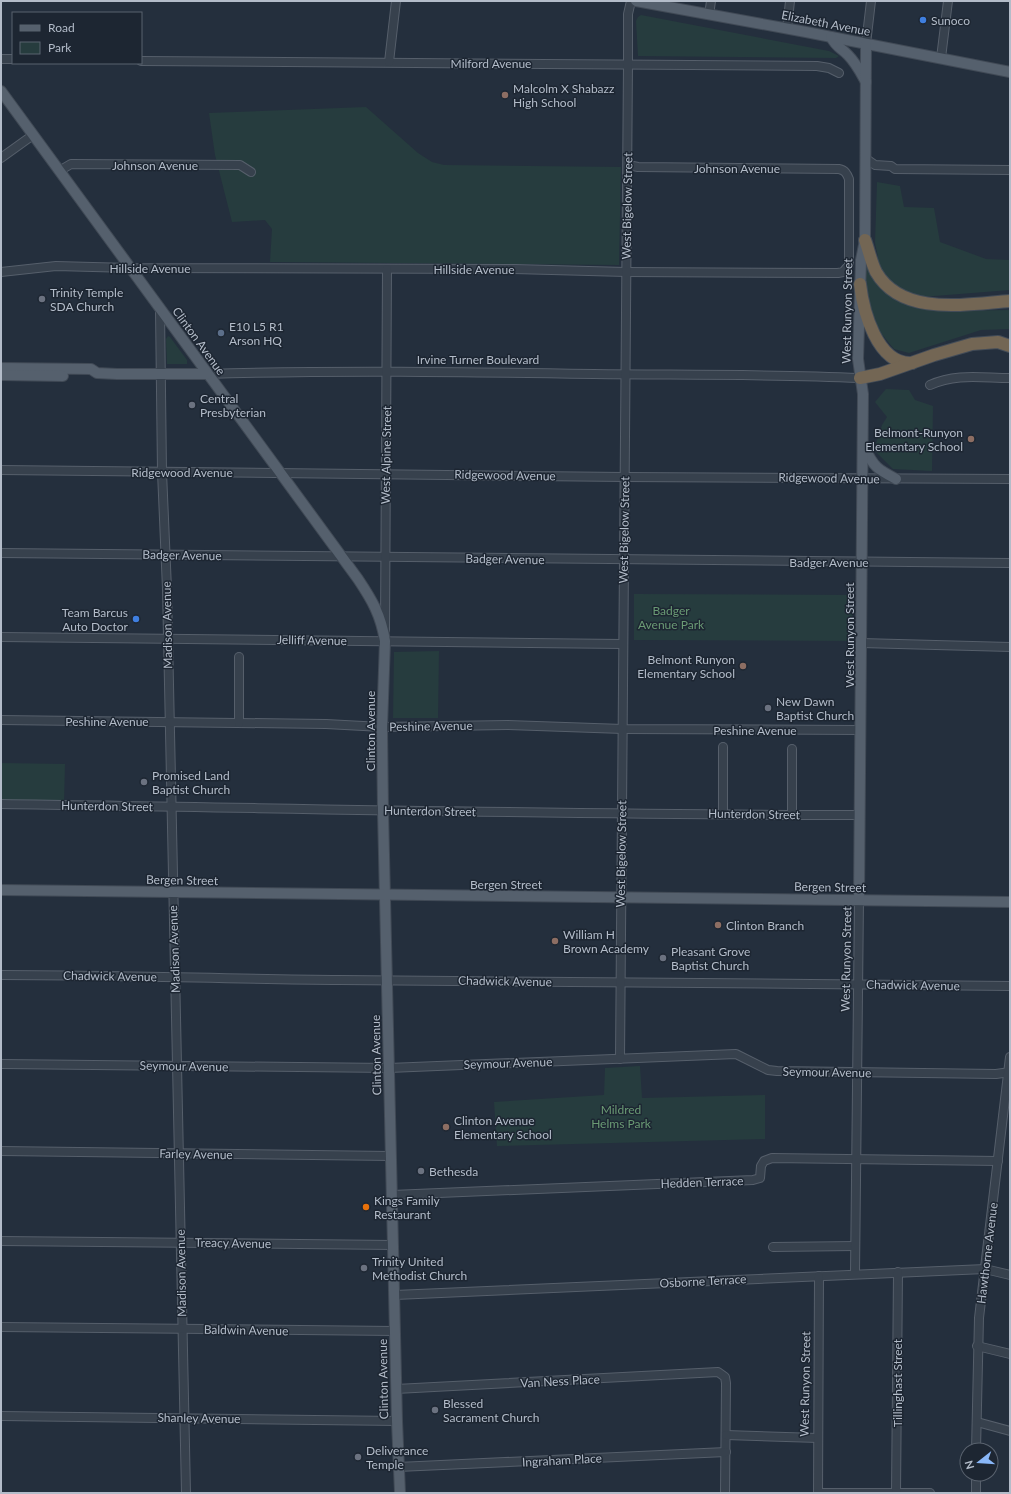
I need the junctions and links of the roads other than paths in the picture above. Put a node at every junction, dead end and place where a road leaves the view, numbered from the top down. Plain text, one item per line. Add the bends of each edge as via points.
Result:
1 (396, 1) edge
2 (631, 1) edge
3 (636, 1) edge
4 (711, 1) edge
5 (790, 1) edge
6 (871, 1) edge
7 (948, 1) edge
8 (709, 15) junction
9 (787, 29) junction
10 (831, 37) junction
11 (866, 44) junction
12 (941, 58) junction
13 (1, 59) edge
14 (12, 59) edge
15 (142, 61) edge
16 (389, 62) junction
17 (628, 64) junction
18 (1010, 72) edge
19 (839, 74) dead end
20 (866, 82) junction
21 (1, 92) edge
22 (33, 135) junction
23 (1, 158) edge
24 (865, 158) junction
25 (628, 165) junction
26 (1010, 170) edge
27 (59, 171) junction
28 (845, 171) joint
29 (251, 172) dead end
30 (865, 240) junction
31 (130, 268) junction
32 (387, 269) junction
33 (1, 272) edge
34 (626, 272) junction
35 (860, 284) junction
36 (1010, 294) edge
37 (1010, 301) edge
38 (938, 304) junction
39 (160, 310) junction
40 (1010, 336) edge
41 (998, 342) junction
42 (1010, 346) edge
43 (912, 362) junction
44 (1, 368) edge
45 (387, 372) junction
46 (97, 373) junction
47 (160, 374) junction
48 (207, 374) junction
49 (626, 374) junction
50 (1, 375) edge
51 (860, 378) junction
52 (1010, 378) edge
53 (930, 385) dead end
54 (863, 443) junction
55 (1, 470) edge
56 (162, 472) junction
57 (280, 473) junction
58 (386, 474) junction
59 (624, 477) junction
60 (863, 478) junction
61 (896, 479) junction
62 (1010, 479) edge
63 (1, 553) edge
64 (165, 555) junction
65 (342, 557) junction
66 (386, 557) junction
67 (623, 560) junction
68 (862, 562) junction
69 (1010, 563) edge
70 (1, 637) edge
71 (168, 638) junction
72 (385, 641) junction
73 (861, 643) junction
74 (622, 644) junction
75 (1010, 647) edge
76 (239, 657) dead end
77 (1, 720) edge
78 (169, 722) junction
79 (239, 723) junction
80 (382, 727) junction
81 (623, 729) junction
82 (861, 730) junction
83 (723, 747) dead end
84 (792, 749) dead end
85 (1, 804) edge
86 (171, 806) junction
87 (383, 811) junction
88 (622, 813) junction
89 (723, 814) junction
90 (792, 815) junction
91 (860, 815) junction
92 (1, 890) edge
93 (172, 893) junction
94 (385, 896) junction
95 (621, 898) junction
96 (859, 900) junction
97 (1010, 902) edge
98 (1, 975) edge
99 (175, 978) junction
100 (387, 979) junction
101 (621, 982) junction
102 (859, 984) junction
103 (1010, 986) edge
104 (1010, 1057) edge
105 (620, 1059) junction
106 (1, 1064) edge
107 (177, 1066) junction
108 (389, 1068) junction
109 (856, 1072) junction
110 (1009, 1072) edge
111 (1, 1151) edge
112 (178, 1154) junction
113 (391, 1156) junction
114 (856, 1159) junction
115 (998, 1161) junction
116 (392, 1196) junction
117 (1, 1240) edge
118 (180, 1242) junction
119 (393, 1245) junction
120 (855, 1246) junction
121 (773, 1247) dead end
122 (985, 1268) junction
123 (898, 1272) junction
124 (855, 1274) junction
125 (1010, 1275) edge
126 (819, 1276) junction
127 (395, 1295) junction
128 (1, 1327) edge
129 (183, 1329) junction
130 (394, 1332) junction
131 (977, 1346) junction
132 (1010, 1354) edge
133 (396, 1389) junction
134 (1, 1416) edge
135 (184, 1418) junction
136 (397, 1421) junction
137 (977, 1422) junction
138 (1010, 1431) edge
139 (726, 1435) junction
140 (818, 1438) junction
141 (976, 1442) edge
142 (726, 1452) junction
143 (398, 1467) junction
144 (976, 1482) edge
145 (186, 1493) edge
146 (400, 1493) edge
147 (725, 1493) edge
148 (818, 1493) edge
149 (896, 1493) edge
150 (930, 1493) edge
151 (976, 1493) edge

1 - 16 street
2 - 17 street, West Bigelow Street via 628,14
3 - 8 main road, Elizabeth Avenue
4 - 8 street
5 - 9 street
6 - 11 street
7 - 12 street
8 - 9 main road, Elizabeth Avenue
9 - 10 main road, Elizabeth Avenue
10 - 11 main road, Elizabeth Avenue
10 - 20 main road via 836,46 852,60
11 - 12 main road, Elizabeth Avenue
11 - 20 main road, West Runyon Street
12 - 18 main road, Elizabeth Avenue
13 - 14 street
15 - 16 street, Milford Avenue
16 - 17 street, Milford Avenue
17 - 19 street, Milford Avenue via 817,66
17 - 25 street, West Bigelow Street
20 - 24 main road, West Runyon Street
21 - 22 main road, Clinton Avenue
22 - 23 street
22 - 27 main road, Clinton Avenue
24 - 26 street via 875,165 891,166 895,169
24 - 30 main road, West Runyon Street
25 - 28 street, Johnson Avenue
25 - 34 street, West Bigelow Street
27 - 29 street, Johnson Avenue via 71,164 240,165
27 - 31 main road, Clinton Avenue
28 - 34 street, Hillside Avenue via 849,180 849,263 844,272
30 - 35 main road, West Runyon Street via 861,254
30 - 38 highway via 876,271 892,290 914,301
31 - 32 street, Hillside Avenue
31 - 33 street, Hillside Avenue via 50,266
31 - 39 main road, Clinton Avenue
32 - 34 street, Hillside Avenue via 514,268
32 - 45 street, West Alpine Street
34 - 49 street, West Bigelow Street
35 - 43 highway via 865,313 878,341 893,358 906,363
35 - 51 main road, West Runyon Street
36 - 38 highway via 945,301
37 - 38 highway
39 - 47 street, Madison Avenue
39 - 48 main road, Clinton Avenue
40 - 41 highway
41 - 42 highway
41 - 43 highway via 960,347
43 - 51 highway via 880,374
44 - 46 main road, Irvine Turner Boulevard via 90,369
45 - 48 street, Irvine Turner Boulevard
45 - 49 street, Irvine Turner Boulevard
45 - 58 street, West Alpine Street
46 - 47 main road, Irvine Turner Boulevard
46 - 50 main road, Irvine Turner Boulevard via 91,376
47 - 48 main road, Irvine Turner Boulevard
47 - 56 street, Madison Avenue
48 - 57 main road, Clinton Avenue
49 - 51 street, Irvine Turner Boulevard
49 - 59 street, West Bigelow Street
51 - 54 main road, West Runyon Street via 863,394
52 - 53 street via 956,377
54 - 60 main road, West Runyon Street
54 - 61 main road via 875,466
55 - 56 street, Ridgewood Avenue
56 - 57 street, Ridgewood Avenue
56 - 64 street, Madison Avenue
57 - 58 street, Ridgewood Avenue
57 - 65 main road, Clinton Avenue
58 - 59 street, Ridgewood Avenue
58 - 66 street, West Alpine Street
59 - 60 street, Ridgewood Avenue
59 - 67 street, West Bigelow Street
60 - 61 street, Ridgewood Avenue
60 - 68 main road, West Runyon Street
61 - 62 street, Ridgewood Avenue
63 - 64 street, Badger Avenue
64 - 65 street, Badger Avenue
64 - 71 street, Madison Avenue
65 - 66 street, Badger Avenue
65 - 72 main road, Clinton Avenue via 377,609
66 - 67 street, Badger Avenue
66 - 72 street, West Alpine Street
67 - 68 street, Badger Avenue
67 - 74 street, West Bigelow Street
68 - 69 street, Badger Avenue
68 - 73 main road, West Runyon Street
70 - 71 street, Jelliff Avenue
71 - 72 street, Jelliff Avenue
71 - 78 street, Madison Avenue
72 - 74 street, Jelliff Avenue
72 - 80 main road, Clinton Avenue
73 - 75 street
73 - 82 main road, West Runyon Street
74 - 81 street, West Bigelow Street
76 - 79 street
77 - 78 street, Peshine Avenue
78 - 79 street, Peshine Avenue
78 - 86 street, Madison Avenue
79 - 80 street, Peshine Avenue
80 - 81 street, Peshine Avenue via 506,725
80 - 87 main road, Clinton Avenue
81 - 82 street, Peshine Avenue
81 - 88 street, West Bigelow Street
82 - 91 main road, West Runyon Street
83 - 89 street
84 - 90 street
85 - 86 street, Hunterdon Street
86 - 87 street, Hunterdon Street
86 - 93 street, Madison Avenue
87 - 88 street, Hunterdon Street
87 - 94 main road, Clinton Avenue
88 - 89 street, Hunterdon Street
88 - 95 street, West Bigelow Street
89 - 90 street, Hunterdon Street
90 - 91 street, Hunterdon Street
91 - 96 main road, West Runyon Street
92 - 93 main road, Bergen Street
93 - 94 main road, Bergen Street
93 - 99 street, Madison Avenue
94 - 95 main road, Bergen Street
94 - 100 main road, Clinton Avenue
95 - 96 main road, Bergen Street
95 - 101 street, West Bigelow Street
96 - 97 main road, Bergen Street
96 - 102 street, West Runyon Street
98 - 99 street, Chadwick Avenue
99 - 100 street, Chadwick Avenue
99 - 107 street, Madison Avenue
100 - 101 street, Chadwick Avenue
100 - 108 main road, Clinton Avenue
101 - 102 street, Chadwick Avenue
101 - 105 street, West Bigelow Street
102 - 103 street, Chadwick Avenue
102 - 109 street, West Runyon Street
104 - 110 street, Hawthorne Avenue
105 - 108 street, Seymour Avenue
105 - 109 street, Seymour Avenue via 736,1054 768,1070
106 - 107 street, Seymour Avenue
107 - 108 street, Seymour Avenue
107 - 112 street, Madison Avenue
108 - 113 main road, Clinton Avenue
109 - 110 street, Seymour Avenue
109 - 114 street, West Runyon Street
110 - 115 street, Hawthorne Avenue
111 - 112 street, Farley Avenue
112 - 113 street, Farley Avenue
112 - 118 street, Madison Avenue
113 - 116 main road, Clinton Avenue
114 - 115 street, Hedden Terrace
114 - 116 street, Hedden Terrace via 768,1158 762,1163 760,1178 753,1180
114 - 120 street, West Runyon Street
115 - 122 street, Hawthorne Avenue
116 - 119 main road, Clinton Avenue
117 - 118 street, Treacy Avenue
118 - 119 street, Treacy Avenue
118 - 129 street, Madison Avenue
119 - 127 main road, Clinton Avenue
120 - 121 street
120 - 124 street, West Runyon Street
122 - 123 street, Osborne Terrace
122 - 125 street, Osborne Terrace
122 - 131 street, Hawthorne Avenue
123 - 124 street, Osborne Terrace
123 - 149 street, Tillinghast Street
124 - 126 street, Osborne Terrace
126 - 127 street, Osborne Terrace
126 - 140 street, West Runyon Street
127 - 130 main road, Clinton Avenue
128 - 129 street, Baldwin Avenue
129 - 130 street, Baldwin Avenue
129 - 135 street, Madison Avenue
130 - 133 main road, Clinton Avenue
131 - 132 street
131 - 137 street, Hawthorne Avenue
133 - 136 main road, Clinton Avenue
133 - 139 street, Van Ness Place via 718,1372 723,1375 726,1383
134 - 135 street, Shanley Avenue
135 - 136 street, Shanley Avenue
135 - 145 street, Madison Avenue
136 - 143 main road, Clinton Avenue
137 - 138 street
137 - 141 street, Hawthorne Avenue
139 - 140 street
139 - 142 street
140 - 148 street, West Runyon Street
142 - 143 street, Ingraham Place
142 - 147 street
143 - 146 main road, Clinton Avenue
144 - 151 street
148 - 149 street
149 - 150 street

